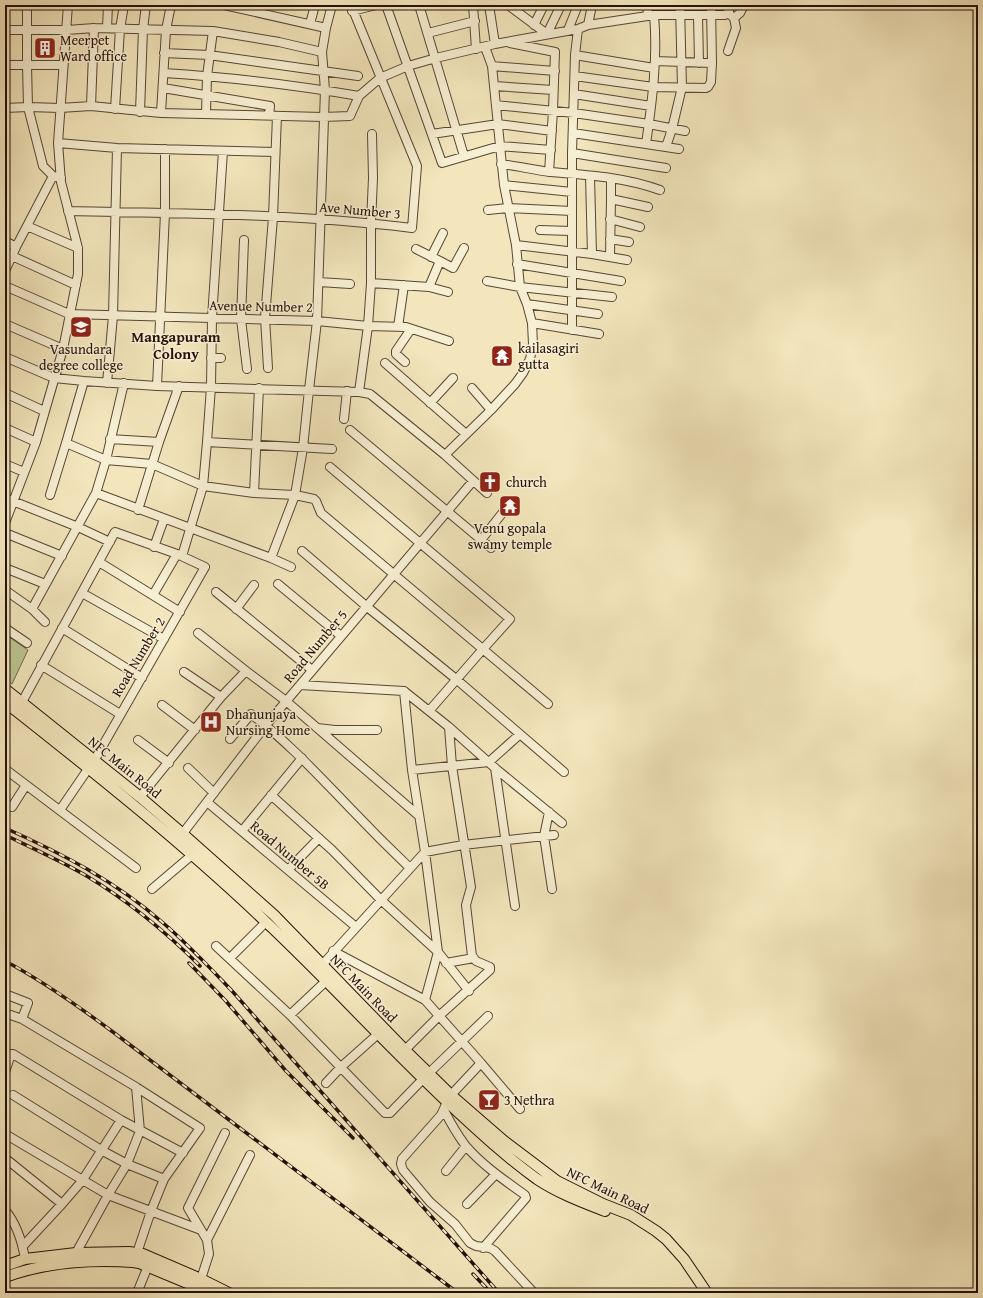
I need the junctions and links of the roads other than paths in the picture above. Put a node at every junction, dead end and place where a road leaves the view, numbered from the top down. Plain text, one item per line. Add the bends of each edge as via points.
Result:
1 (28, 5) edge
2 (68, 5) edge
3 (108, 5) edge
4 (124, 5) edge
5 (146, 5) edge
6 (170, 5) edge
7 (224, 5) edge
8 (315, 5) edge
9 (332, 5) edge
10 (376, 5) edge
11 (386, 5) edge
12 (419, 5) edge
13 (473, 5) edge
14 (489, 5) edge
15 (508, 5) edge
16 (524, 5) edge
17 (544, 5) edge
18 (561, 5) edge
19 (578, 5) edge
20 (592, 5) edge
21 (647, 5) edge
22 (680, 5) edge
23 (711, 5) edge
24 (744, 5) edge
25 (351, 8) edge
26 (731, 12) edge
27 (520, 14) junction
28 (651, 15) junction
29 (680, 15) junction
30 (698, 15) junction
31 (712, 15) junction
32 (474, 21) junction
33 (310, 24) junction
34 (534, 25) junction
35 (588, 25) junction
36 (94, 28) junction
37 (107, 28) junction
38 (326, 28) junction
39 (120, 29) junction
40 (143, 29) junction
41 (578, 29) junction
42 (5, 30) edge
43 (28, 30) junction
44 (67, 30) junction
45 (166, 30) junction
46 (568, 30) junction
47 (213, 31) junction
48 (428, 33) junction
49 (547, 34) junction
50 (505, 42) junction
51 (495, 44) junction
52 (485, 47) junction
53 (476, 49) junction
54 (728, 51) dead end
55 (322, 52) junction
56 (164, 53) junction
57 (209, 55) junction
58 (575, 55) junction
59 (436, 58) junction
60 (681, 62) junction
61 (699, 62) junction
62 (712, 63) junction
63 (654, 64) junction
64 (5, 65) edge
65 (27, 65) junction
66 (63, 65) junction
67 (408, 66) junction
68 (492, 66) junction
69 (324, 71) junction
70 (555, 71) junction
71 (164, 72) junction
72 (207, 76) junction
73 (358, 76) dead end
74 (575, 76) junction
75 (380, 78) junction
76 (495, 86) junction
77 (653, 87) junction
78 (682, 87) junction
79 (163, 88) junction
80 (325, 90) junction
81 (553, 90) junction
82 (574, 94) junction
83 (206, 95) junction
84 (359, 96) junction
85 (496, 105) junction
86 (91, 106) junction
87 (651, 106) junction
88 (28, 107) junction
89 (5, 108) edge
90 (60, 108) junction
91 (115, 109) junction
92 (553, 111) junction
93 (140, 112) junction
94 (161, 113) junction
95 (574, 113) junction
96 (206, 114) junction
97 (273, 116) junction
98 (323, 117) junction
99 (498, 124) junction
100 (649, 124) junction
101 (672, 129) junction
102 (457, 130) junction
103 (552, 130) junction
104 (685, 131) dead end
105 (573, 133) junction
106 (372, 134) dead end
107 (432, 134) junction
108 (58, 143) junction
109 (646, 144) junction
110 (500, 146) junction
111 (666, 147) junction
112 (117, 148) junction
113 (165, 149) junction
114 (679, 149) dead end
115 (551, 150) junction
116 (223, 151) junction
117 (275, 152) junction
118 (572, 153) junction
119 (464, 156) junction
120 (501, 164) junction
121 (666, 168) dead end
122 (548, 172) junction
123 (571, 173) junction
124 (52, 176) junction
125 (590, 176) junction
126 (61, 178) junction
127 (611, 179) junction
128 (504, 185) junction
129 (660, 190) dead end
130 (572, 192) junction
131 (611, 199) junction
132 (648, 207) dead end
133 (508, 208) junction
134 (68, 210) junction
135 (488, 210) dead end
136 (572, 211) junction
137 (115, 212) junction
138 (165, 213) junction
139 (219, 215) junction
140 (273, 217) junction
141 (321, 219) junction
142 (610, 219) junction
143 (371, 223) junction
144 (27, 226) junction
145 (640, 227) dead end
146 (540, 230) dead end
147 (571, 231) junction
148 (443, 233) dead end
149 (610, 239) junction
150 (244, 240) dead end
151 (5, 241) edge
152 (629, 242) dead end
153 (516, 246) junction
154 (16, 247) junction
155 (78, 248) junction
156 (464, 248) dead end
157 (416, 249) dead end
158 (572, 252) junction
159 (592, 254) junction
160 (12, 256) junction
161 (431, 257) junction
162 (610, 257) junction
163 (627, 260) dead end
164 (440, 261) junction
165 (517, 264) junction
166 (5, 272) edge
167 (572, 272) junction
168 (487, 281) dead end
169 (621, 281) dead end
170 (319, 282) junction
171 (371, 283) junction
172 (350, 284) dead end
173 (76, 285) junction
174 (404, 285) junction
175 (5, 286) edge
176 (520, 286) junction
177 (429, 287) junction
178 (448, 292) dead end
179 (573, 292) junction
180 (612, 297) dead end
181 (527, 304) junction
182 (572, 311) junction
183 (69, 314) junction
184 (598, 314) dead end
185 (113, 316) junction
186 (160, 317) junction
187 (212, 318) junction
188 (266, 318) junction
189 (241, 319) junction
190 (318, 321) junction
191 (532, 323) junction
192 (5, 324) edge
193 (368, 326) junction
194 (398, 327) junction
195 (411, 329) junction
196 (572, 330) junction
197 (599, 334) dead end
198 (449, 341) dead end
199 (63, 349) junction
200 (5, 357) edge
201 (211, 358) junction
202 (221, 358) dead end
203 (405, 362) dead end
204 (385, 364) dead end
205 (268, 368) dead end
206 (248, 369) dead end
207 (54, 378) junction
208 (453, 378) dead end
209 (84, 381) junction
210 (107, 383) junction
211 (124, 383) junction
212 (157, 386) junction
213 (179, 386) junction
214 (211, 386) junction
215 (259, 388) junction
216 (472, 388) dead end
217 (309, 390) junction
218 (347, 391) junction
219 (358, 392) junction
220 (5, 393) edge
221 (430, 403) junction
222 (492, 410) junction
223 (44, 411) junction
224 (344, 419) dead end
225 (5, 428) edge
226 (350, 430) dead end
227 (466, 434) junction
228 (110, 439) junction
229 (36, 442) junction
230 (159, 442) junction
231 (207, 442) junction
232 (66, 443) junction
233 (256, 444) junction
234 (304, 448) junction
235 (332, 449) dead end
236 (445, 455) junction
237 (106, 460) junction
238 (5, 464) edge
239 (152, 464) junction
240 (330, 467) dead end
241 (24, 472) junction
242 (473, 481) junction
243 (202, 486) junction
244 (96, 493) junction
245 (254, 493) junction
246 (487, 493) dead end
247 (50, 494) dead end
248 (295, 495) junction
249 (5, 498) edge
250 (13, 502) junction
251 (138, 510) junction
252 (446, 511) junction
253 (504, 511) dead end
254 (164, 519) junction
255 (5, 523) edge
256 (78, 527) junction
257 (190, 529) junction
258 (5, 533) edge
259 (481, 540) junction
260 (110, 542) junction
261 (420, 542) junction
262 (154, 547) junction
263 (491, 548) dead end
264 (302, 551) dead end
265 (179, 555) junction
266 (62, 556) junction
267 (271, 558) junction
268 (99, 562) junction
269 (291, 567) dead end
270 (5, 568) edge
271 (393, 574) junction
272 (45, 584) junction
273 (278, 584) dead end
274 (254, 585) dead end
275 (5, 590) edge
276 (216, 592) dead end
277 (82, 593) junction
278 (153, 595) junction
279 (366, 606) junction
280 (32, 609) junction
281 (236, 609) junction
282 (180, 612) junction
283 (45, 622) dead end
284 (5, 628) edge
285 (62, 628) junction
286 (198, 633) dead end
287 (341, 636) junction
288 (164, 639) junction
289 (27, 643) dead end
290 (482, 649) junction
291 (41, 665) junction
292 (312, 670) junction
293 (184, 672) dead end
294 (246, 672) junction
295 (142, 678) junction
296 (456, 679) junction
297 (300, 685) junction
298 (5, 689) edge
299 (404, 692) junction
300 (221, 697) junction
301 (286, 701) junction
302 (5, 702) edge
303 (22, 702) junction
304 (548, 704) dead end
305 (162, 705) dead end
306 (429, 711) junction
307 (120, 714) junction
308 (266, 725) junction
309 (449, 727) junction
310 (317, 728) junction
311 (195, 730) junction
312 (377, 730) dead end
313 (519, 735) junction
314 (230, 739) dead end
315 (138, 740) dead end
316 (302, 758) junction
317 (169, 762) junction
318 (489, 762) junction
319 (91, 765) junction
320 (452, 766) junction
321 (188, 768) dead end
322 (495, 768) junction
323 (5, 769) edge
324 (412, 770) junction
325 (564, 772) dead end
326 (26, 785) junction
327 (214, 793) junction
328 (271, 795) junction
329 (140, 797) junction
330 (207, 802) junction
331 (12, 807) dead end
332 (60, 810) junction
333 (549, 812) junction
334 (419, 816) junction
335 (562, 823) dead end
336 (242, 831) junction
337 (554, 835) dead end
338 (544, 836) junction
339 (180, 838) junction
340 (318, 838) junction
341 (505, 842) junction
342 (463, 845) junction
343 (425, 852) junction
344 (192, 855) junction
345 (136, 868) dead end
346 (410, 868) junction
347 (288, 870) junction
348 (152, 889) dead end
349 (552, 889) dead end
350 (381, 900) junction
351 (515, 906) dead end
352 (266, 922) junction
353 (356, 927) junction
354 (216, 946) dead end
355 (333, 951) junction
356 (438, 952) junction
357 (230, 958) junction
358 (474, 958) junction
359 (446, 963) junction
360 (322, 965) junction
361 (326, 982) junction
362 (469, 991) junction
363 (5, 994) edge
364 (349, 999) junction
365 (425, 1000) junction
366 (6, 1015) edge
367 (290, 1015) junction
368 (439, 1016) junction
369 (488, 1016) dead end
370 (22, 1019) junction
371 (378, 1034) junction
372 (462, 1041) junction
373 (405, 1050) junction
374 (481, 1062) junction
375 (341, 1067) junction
376 (5, 1072) edge
377 (426, 1076) junction
378 (326, 1083) dead end
379 (136, 1087) junction
380 (13, 1095) dead end
381 (448, 1103) junction
382 (520, 1109) dead end
383 (120, 1120) junction
384 (140, 1131) junction
385 (224, 1132) dead end
386 (5, 1134) edge
387 (466, 1146) junction
388 (101, 1150) junction
389 (183, 1153) junction
390 (250, 1155) dead end
391 (5, 1158) edge
392 (127, 1164) junction
393 (446, 1171) dead end
394 (496, 1174) junction
395 (164, 1179) junction
396 (82, 1181) junction
397 (108, 1195) junction
398 (62, 1204) junction
399 (467, 1204) dead end
400 (5, 1210) edge
401 (151, 1212) junction
402 (201, 1230) junction
403 (207, 1240) junction
404 (23, 1246) junction
405 (483, 1248) junction
406 (137, 1253) junction
407 (76, 1257) junction
408 (98, 1257) junction
409 (25, 1259) junction
410 (5, 1266) edge
411 (148, 1266) junction
412 (5, 1277) edge
413 (196, 1286) edge
414 (138, 1293) edge
415 (211, 1293) edge
416 (229, 1293) edge
417 (534, 1293) edge
418 (700, 1293) edge
419 (707, 1293) edge

1 - 43 street
2 - 44 street
3 - 37 street
4 - 39 street
5 - 40 street
6 - 45 street
7 - 33 street
8 - 33 street
9 - 38 street
10 - 25 street
11 - 67 street
12 - 48 street
13 - 32 street
14 - 51 street
15 - 27 street
16 - 27 street
17 - 34 street
18 - 49 street
19 - 46 street
20 - 35 street
21 - 28 street
22 - 29 street
23 - 31 street
24 - 26 street via 740,13
25 - 75 street, Ave Number 3
26 - 31 street via 725,15
26 - 54 street via 736,28
27 - 34 street
28 - 29 street
28 - 35 street
28 - 63 street via 655,33
29 - 30 street
29 - 60 street
30 - 31 street
30 - 61 street
31 - 62 street
32 - 48 street
32 - 53 street
33 - 38 street
34 - 49 street
35 - 41 street
36 - 37 street
36 - 44 street
36 - 86 street
37 - 39 street
38 - 55 street
39 - 40 street
39 - 91 street
40 - 45 street
40 - 93 street
41 - 46 street
41 - 58 street
42 - 43 street
43 - 44 street
43 - 65 street
44 - 66 street
45 - 47 street
45 - 56 street
46 - 49 street
47 - 55 street
47 - 57 street
48 - 59 street
49 - 50 street
50 - 51 street
50 - 70 street via 555,52
51 - 52 street
52 - 53 street
52 - 68 street
53 - 59 street
55 - 69 street
56 - 57 street
56 - 71 street
57 - 69 street
57 - 72 street
58 - 63 street
58 - 74 street
59 - 67 street
59 - 102 street
60 - 61 street
60 - 63 street
60 - 78 street
61 - 62 street
62 - 78 street via 711,82 708,87
63 - 77 street
64 - 65 street
65 - 66 street
65 - 88 street
66 - 90 street
67 - 75 street
67 - 107 street
68 - 70 street
68 - 76 street
69 - 73 street
69 - 80 street
70 - 81 street
71 - 72 street
71 - 79 street
72 - 80 street
72 - 83 street
74 - 77 street
74 - 82 street
75 - 84 street
75 - 143 street, Ave Number 3 via 417,166 412,228
76 - 81 street
76 - 85 street
77 - 78 street
77 - 87 street
78 - 101 street
79 - 83 street
79 - 94 street
80 - 84 street
80 - 98 street
81 - 92 street
82 - 87 street
82 - 95 street
83 - 96 street
83 - 97 street via 270,106
84 - 98 street via 350,116
85 - 92 street
85 - 99 street
86 - 90 street
86 - 91 street
87 - 100 street
88 - 89 street
88 - 90 street
88 - 124 street via 43,166
90 - 108 street
91 - 93 street
92 - 95 street
92 - 103 street
93 - 94 street
94 - 96 street
95 - 100 street
95 - 105 street
96 - 97 street
97 - 98 street
97 - 117 street
98 - 141 street
99 - 102 street
99 - 103 street
99 - 110 street
100 - 101 street
100 - 109 street
101 - 104 street
101 - 111 street
102 - 107 street
102 - 119 street
103 - 115 street
105 - 109 street
105 - 118 street
106 - 143 street
107 - 119 street via 442,162
108 - 112 street
108 - 126 street
109 - 111 street
110 - 115 street
110 - 119 street
110 - 120 street
111 - 114 street
112 - 113 street
112 - 137 street
113 - 116 street
113 - 138 street
115 - 122 street
116 - 117 street
116 - 139 street
117 - 140 street
118 - 121 street
118 - 123 street
120 - 122 street
120 - 128 street
122 - 123 street
123 - 125 street
123 - 130 street
124 - 126 street
124 - 144 street
125 - 127 street
125 - 159 street
126 - 134 street
127 - 129 street
127 - 131 street
128 - 130 street
128 - 133 street
130 - 136 street
131 - 132 street
131 - 142 street
133 - 135 street
133 - 136 street
133 - 153 street
134 - 137 street, Ave Number 3
134 - 155 street
136 - 147 street
137 - 138 street, Ave Number 3
137 - 185 street
138 - 139 street, Ave Number 3
138 - 186 street
139 - 140 street, Ave Number 3
139 - 187 street
140 - 141 street, Ave Number 3
140 - 188 street
141 - 143 street, Ave Number 3
141 - 170 street
142 - 145 street
142 - 149 street
143 - 171 street
144 - 154 street
144 - 155 street
146 - 147 street
147 - 158 street
148 - 161 street
149 - 152 street
149 - 162 street
150 - 189 street
151 - 154 street
153 - 158 street
153 - 165 street
154 - 160 street
155 - 173 street
156 - 164 street via 453,268
157 - 161 street
158 - 159 street
158 - 167 street
159 - 162 street
160 - 166 street
160 - 173 street
161 - 164 street
162 - 163 street
164 - 177 street
165 - 167 street
165 - 176 street
167 - 169 street
167 - 179 street
168 - 176 street
170 - 172 street
170 - 190 street
171 - 174 street
171 - 193 street
173 - 183 street
174 - 177 street
174 - 194 street
175 - 183 street
176 - 179 street
176 - 181 street
177 - 178 street
179 - 180 street
179 - 182 street
181 - 182 street
181 - 191 street
182 - 184 street
182 - 196 street
183 - 185 street, Avenue Number 2
183 - 199 street
185 - 186 street, Avenue Number 2
185 - 210 street
186 - 187 street, Avenue Number 2
186 - 212 street
187 - 189 street, Avenue Number 2
187 - 201 street
188 - 189 street, Avenue Number 2
188 - 190 street, Avenue Number 2
188 - 205 street
189 - 206 street
190 - 193 street, Avenue Number 2
190 - 217 street
191 - 196 street
191 - 222 street via 534,344 530,359 515,384
192 - 199 street
193 - 194 street, Avenue Number 2
193 - 219 street
194 - 195 street, Avenue Number 2
195 - 198 street, Avenue Number 2
195 - 203 street via 396,351
196 - 197 street
199 - 207 street
200 - 207 street
201 - 202 street
201 - 214 street
204 - 221 street
207 - 209 street
207 - 223 street
208 - 221 street
209 - 210 street
209 - 232 street
210 - 211 street
211 - 212 street
211 - 228 street
212 - 213 street
213 - 214 street
213 - 230 street
214 - 215 street
214 - 231 street
215 - 217 street
215 - 233 street
216 - 222 street
217 - 218 street
217 - 234 street
218 - 219 street
218 - 224 street
219 - 236 street via 370,394
220 - 223 street
221 - 227 street
222 - 227 street
223 - 229 street
225 - 229 street
226 - 252 street
227 - 236 street
228 - 230 street
228 - 237 street
229 - 241 street
230 - 239 street
231 - 233 street
231 - 243 street
232 - 237 street
232 - 247 street
233 - 234 street
233 - 245 street
234 - 235 street
234 - 248 street
236 - 242 street
237 - 239 street
237 - 244 street
238 - 241 street
239 - 243 street
239 - 251 street
240 - 261 street
241 - 250 street
242 - 246 street
242 - 252 street, Road Number 5
243 - 245 street
243 - 257 street
244 - 251 street
244 - 256 street
245 - 248 street
248 - 267 street
248 - 271 street via 316,500 321,513
249 - 250 street
250 - 255 street
250 - 256 street
251 - 254 street
252 - 259 street
252 - 261 street, Road Number 5
253 - 259 street
254 - 257 street
254 - 262 street
256 - 260 street
256 - 266 street
257 - 265 street
257 - 267 street
258 - 266 street
259 - 263 street
260 - 262 street via 115,532
260 - 268 street
261 - 271 street, Road Number 5
261 - 290 street via 510,619
262 - 265 street
264 - 279 street
265 - 278 street
265 - 282 street, Road Number 2 via 205,567
266 - 272 street
267 - 269 street
268 - 277 street
268 - 278 street
270 - 272 street
271 - 279 street, Road Number 5
271 - 290 street
272 - 280 street
273 - 287 street
274 - 281 street
275 - 280 street
276 - 281 street
277 - 285 street
277 - 288 street
278 - 282 street
279 - 287 street, Road Number 5
279 - 296 street
280 - 283 street
281 - 292 street
282 - 288 street, Road Number 2
284 - 289 street
285 - 291 street
285 - 295 street
286 - 294 street
287 - 292 street, Road Number 5
288 - 295 street, Road Number 2
290 - 296 street
290 - 304 street
291 - 303 street
291 - 307 street
292 - 297 street, Road Number 5
293 - 300 street
294 - 300 street
294 - 301 street
295 - 307 street, Road Number 2
296 - 306 street
296 - 313 street
297 - 299 street
297 - 301 street, Road Number 5
298 - 303 main road, NFC Main Road
299 - 306 street
299 - 324 street
300 - 311 street
301 - 308 street, Road Number 5
301 - 310 street
302 - 319 main road, NFC Main Road
303 - 319 main road, NFC Main Road
305 - 311 street
306 - 309 street
307 - 319 street, Road Number 2
308 - 314 street via 251,714
308 - 316 street
308 - 327 street, Road Number 5
309 - 318 street
309 - 320 street
310 - 312 street
310 - 334 street
311 - 317 street
313 - 318 street
313 - 325 street
315 - 317 street
316 - 328 street
316 - 346 street
317 - 329 street
318 - 320 street
318 - 322 street
319 - 329 main road, NFC Main Road
319 - 332 street, Road Number 2
319 - 339 main road, NFC Main Road via 133,804
320 - 324 street
320 - 342 street
321 - 327 street
322 - 333 street
322 - 341 street
323 - 326 street
324 - 334 street
326 - 331 street
326 - 332 street
327 - 330 street, Road Number 5
328 - 336 street
328 - 340 street
329 - 339 main road, NFC Main Road
330 - 336 street, Road Number 5B
330 - 339 street, Road Number 5
332 - 345 street
333 - 335 street
333 - 338 street
334 - 343 street
336 - 347 street, Road Number 5B
337 - 338 street
338 - 341 street
338 - 349 street
339 - 344 main road, NFC Main Road
339 - 360 main road, NFC Main Road via 274,915
340 - 347 street
340 - 350 street
341 - 342 street
341 - 351 street
342 - 343 street
342 - 358 street via 471,887 466,905
343 - 346 street
343 - 356 street
344 - 348 street
344 - 352 main road, NFC Main Road
346 - 350 street
347 - 353 street, Road Number 5B
350 - 353 street
350 - 356 street
352 - 357 street
352 - 361 main road, NFC Main Road
353 - 355 street
354 - 357 street
355 - 360 street
355 - 365 street
356 - 359 street
356 - 365 street
357 - 367 street
358 - 359 street
358 - 362 street via 490,967 490,970
359 - 362 street
360 - 364 main road, NFC Main Road
361 - 364 main road, NFC Main Road
361 - 367 street
362 - 368 street
363 - 370 street via 28,1003
364 - 371 main road, NFC Main Road
364 - 373 main road, NFC Main Road
365 - 368 street
366 - 370 street
367 - 375 street
368 - 372 street
368 - 373 street
369 - 372 street
370 - 379 street
371 - 375 street
371 - 377 main road, NFC Main Road
372 - 374 street
372 - 377 street
373 - 377 main road, NFC Main Road
374 - 381 street
374 - 382 street
375 - 377 street via 387,1114
375 - 378 street
376 - 383 street via 13,1054
377 - 381 main road, NFC Main Road
379 - 384 street
379 - 389 street via 200,1128
380 - 388 street
381 - 387 street via 458,1135
381 - 405 street via 442,1115 402,1160 402,1170 470,1243
381 - 418 main road, NFC Main Road via 496,1147 537,1179 566,1195 631,1222 653,1236 694,1281
381 - 419 main road, NFC Main Road via 504,1141 542,1171 577,1191 645,1223 661,1235 684,1259
383 - 384 street
383 - 388 street
384 - 389 street
384 - 392 street
385 - 402 street via 188,1208
386 - 396 street
387 - 393 street
387 - 394 street
388 - 392 street
388 - 396 street
389 - 395 street
390 - 403 street
391 - 398 street
392 - 395 street
392 - 397 street
394 - 399 street
394 - 405 street via 526,1198
395 - 401 street
396 - 397 street
396 - 398 street
397 - 401 street
397 - 407 street
398 - 404 street
400 - 404 street via 15,1224
401 - 402 street
401 - 406 street
402 - 403 street
403 - 413 street via 209,1254
404 - 409 street
405 - 417 street via 495,1251
406 - 408 main road
406 - 413 main road
407 - 408 main road
407 - 409 main road
407 - 412 main road via 69,1261 29,1268
408 - 411 main road
409 - 410 main road
411 - 413 main road
411 - 414 street
413 - 415 main road
413 - 416 main road

